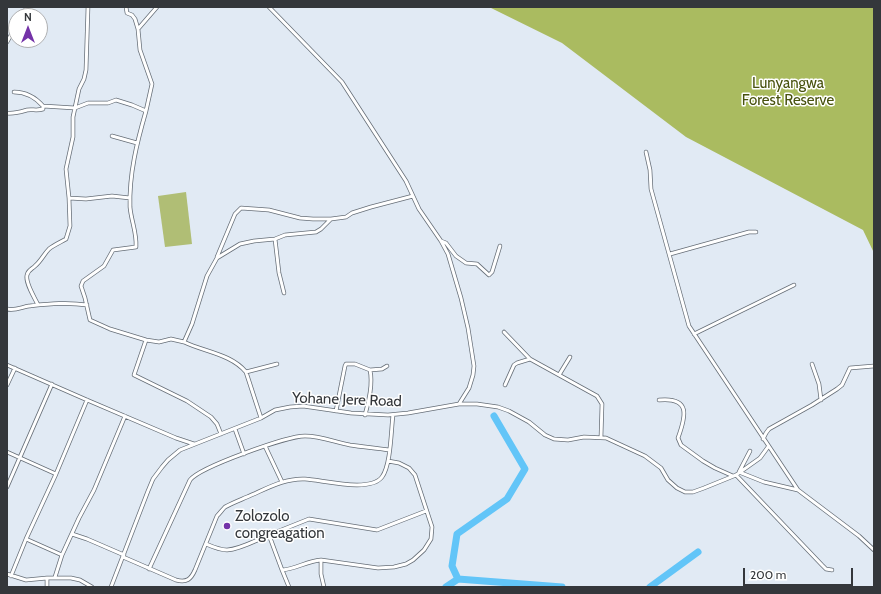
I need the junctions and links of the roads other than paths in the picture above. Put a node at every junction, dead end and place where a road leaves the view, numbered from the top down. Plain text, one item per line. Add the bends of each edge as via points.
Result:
1 (88, 7) edge
2 (126, 7) edge
3 (157, 7) edge
4 (269, 7) edge
5 (138, 29) junction
6 (14, 92) dead end
7 (43, 106) junction
8 (75, 108) junction
9 (146, 111) junction
10 (7, 113) edge
11 (112, 136) dead end
12 (137, 143) junction
13 (646, 152) dead end
14 (413, 196) junction
15 (69, 198) junction
16 (130, 198) junction
17 (331, 219) junction
18 (756, 232) dead end
19 (274, 239) junction
20 (441, 241) junction
21 (500, 246) dead end
22 (670, 254) junction
23 (217, 258) junction
24 (794, 285) dead end
25 (284, 292) dead end
26 (38, 305) junction
27 (87, 305) junction
28 (7, 309) edge
29 (504, 332) dead end
30 (694, 334) junction
31 (146, 340) junction
32 (184, 342) junction
33 (570, 357) dead end
34 (530, 359) junction
35 (7, 364) edge
36 (276, 364) dead end
37 (812, 364) dead end
38 (387, 366) dead end
39 (874, 366) edge
40 (15, 368) junction
41 (370, 370) junction
42 (246, 372) junction
43 (559, 374) junction
44 (52, 384) junction
45 (7, 385) edge
46 (505, 385) dead end
47 (86, 400) junction
48 (659, 400) dead end
49 (821, 400) junction
50 (459, 404) junction
51 (336, 411) junction
52 (365, 414) junction
53 (393, 415) junction
54 (125, 416) junction
55 (261, 418) junction
56 (235, 428) junction
57 (221, 434) junction
58 (601, 437) junction
59 (763, 439) junction
60 (194, 444) junction
61 (265, 446) junction
62 (768, 447) junction
63 (389, 450) junction
64 (750, 451) dead end
65 (7, 452) edge
66 (244, 454) junction
67 (20, 458) junction
68 (388, 461) junction
69 (56, 474) junction
70 (736, 474) junction
71 (282, 482) junction
72 (7, 487) edge
73 (798, 490) junction
74 (426, 511) junction
75 (72, 534) junction
76 (269, 535) junction
77 (26, 538) junction
78 (206, 544) junction
79 (874, 550) edge
80 (62, 555) junction
81 (123, 556) junction
82 (321, 560) junction
83 (149, 569) junction
84 (282, 570) junction
85 (832, 570) dead end
86 (7, 574) edge
87 (11, 576) junction
88 (47, 578) junction
89 (55, 578) junction
90 (47, 587) edge
91 (92, 587) edge
92 (111, 587) edge
93 (289, 587) edge
94 (324, 587) edge

1 - 8 street via 86,70
2 - 5 street via 127,13 134,17
3 - 5 street
4 - 14 street via 342,82
5 - 9 street via 140,50 152,84
6 - 7 street via 26,93
7 - 8 street
7 - 10 street via 43,109 38,110
8 - 9 street via 88,103 108,103 116,100
8 - 15 street via 66,169
9 - 12 street
11 - 12 street
12 - 16 street
13 - 22 street via 651,189
14 - 17 street via 371,207 346,217
14 - 20 street
15 - 16 street
15 - 26 street via 70,226 66,239 48,250 27,275
16 - 27 street via 136,247 113,250 101,270 83,281 81,286
17 - 19 street via 316,232 285,235
17 - 23 street via 300,218 269,210 241,208 235,214
18 - 22 street
19 - 23 street via 240,244
19 - 25 street
20 - 21 street via 448,245 456,256 466,263 477,264 489,275
20 - 50 street via 448,254 461,298 473,359 473,375 469,388
22 - 30 street via 689,326
23 - 32 street via 207,276
24 - 30 street
26 - 27 street
26 - 28 street
27 - 31 street via 89,317 93,322
29 - 34 street
30 - 59 street
31 - 32 street via 159,342 171,339
31 - 57 street via 134,375 211,417
32 - 42 street via 232,360
33 - 43 street
34 - 43 street
34 - 46 street via 514,366
35 - 40 street
36 - 42 street
37 - 49 street
38 - 41 street
39 - 49 street via 850,368 842,385
40 - 44 street
40 - 45 street
41 - 51 street via 355,364 346,364
41 - 52 street via 372,381
42 - 55 street
43 - 58 street via 601,400
44 - 47 street
44 - 67 street
47 - 54 street
47 - 69 street
48 - 70 street via 672,399 684,409 685,419 678,438 681,445 714,468
49 - 59 street via 769,429
50 - 53 street, Yohane Jere Road
50 - 58 street, Yohane Jere Road via 477,404 509,411 554,439
51 - 52 street, Yohane Jere Road
51 - 55 street, Yohane Jere Road via 303,406 290,407 276,410
52 - 53 street, Yohane Jere Road
53 - 63 street
54 - 60 street
54 - 75 street via 94,490
55 - 56 street, Yohane Jere Road
56 - 57 street, Yohane Jere Road
56 - 66 street
57 - 60 street, Yohane Jere Road
58 - 70 street, Yohane Jere Road via 645,456 660,468 668,480 685,492 693,492
59 - 62 street
60 - 81 street, Yohane Jere Road via 180,450 168,460 154,479
61 - 63 street via 297,436 306,436
61 - 66 street
61 - 71 street
62 - 70 street, Yohane Jere Road via 760,458
62 - 73 street
63 - 68 street
64 - 70 street
65 - 67 street
66 - 83 street via 201,471 190,480
67 - 69 street
67 - 72 street
68 - 71 street via 382,477 377,482 369,484 304,479
68 - 74 street via 409,468 415,476
69 - 77 street
70 - 73 street
70 - 85 street via 822,566 826,570
71 - 78 street via 226,507 217,516
73 - 79 street
74 - 76 street via 377,530 308,519
74 - 82 street via 432,527 431,539 424,550 406,564 378,568
75 - 80 street
75 - 81 street
76 - 78 street via 228,550
76 - 84 street
77 - 80 street
77 - 87 street
78 - 83 street via 188,580 176,580
80 - 89 street
81 - 83 street
81 - 92 street, Yohane Jere Road
82 - 84 street via 312,560
82 - 94 street
84 - 93 street
86 - 87 street
87 - 88 street via 26,580
88 - 89 street
88 - 90 street
89 - 91 street via 75,578

